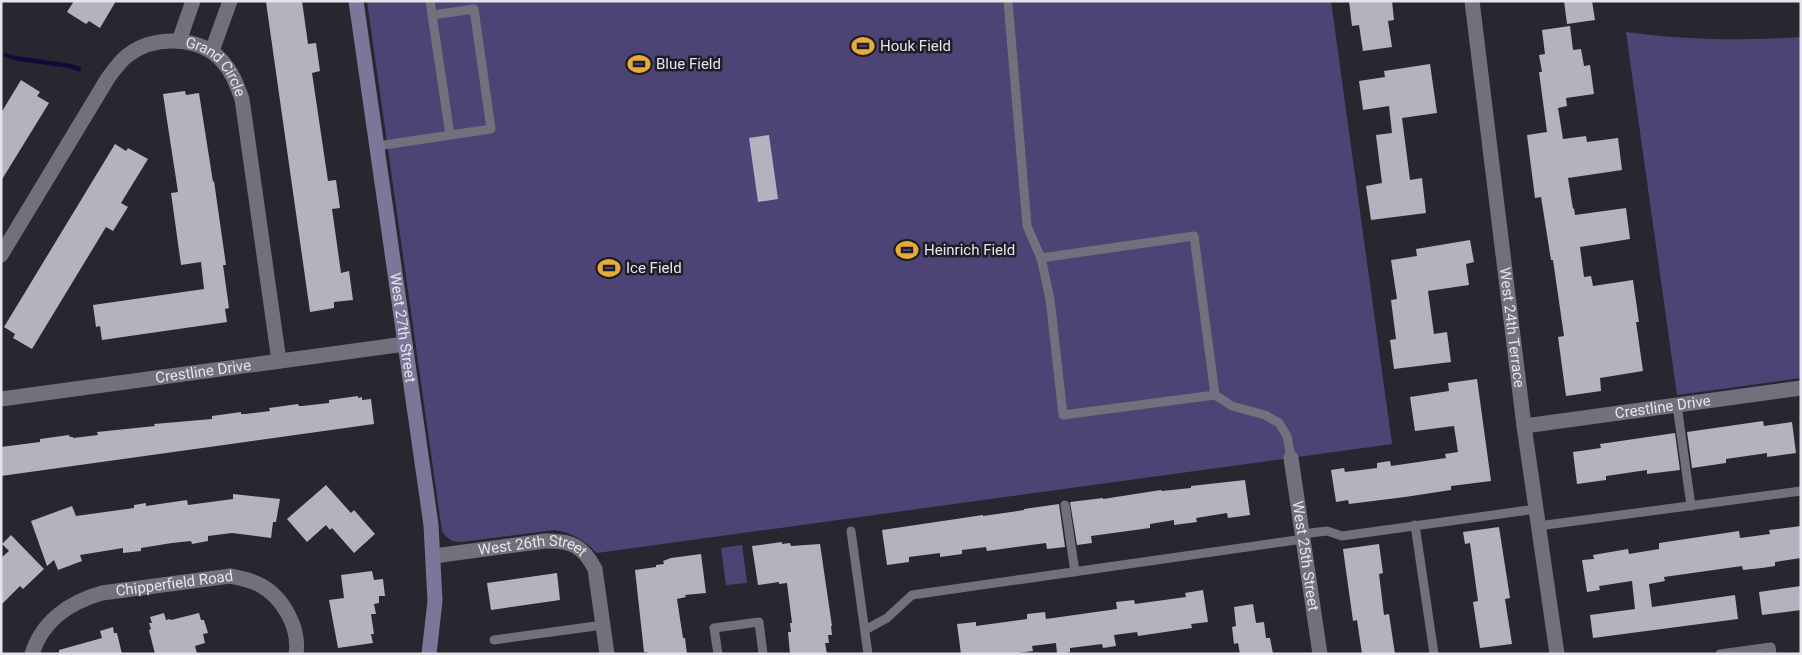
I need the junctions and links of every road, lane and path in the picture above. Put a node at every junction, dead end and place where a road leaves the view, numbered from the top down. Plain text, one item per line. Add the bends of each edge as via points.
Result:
1 (193, 1) edge
2 (230, 1) edge
3 (356, 1) edge
4 (430, 1) edge
5 (1008, 1) edge
6 (1472, 1) edge
7 (432, 15) junction
8 (179, 41) junction
9 (212, 51) junction
10 (450, 135) junction
11 (377, 146) junction
12 (1, 255) edge
13 (1041, 258) junction
14 (405, 344) junction
15 (279, 361) junction
16 (1801, 388) edge
17 (1215, 395) junction
18 (1, 399) edge
19 (1677, 405) junction
20 (1524, 426) junction
21 (1291, 458) joint
22 (1801, 491) edge
23 (1065, 505) dead end
24 (1691, 506) junction
25 (1536, 509) junction
26 (1415, 525) junction
27 (1538, 526) junction
28 (851, 531) dead end
29 (1302, 537) junction
30 (434, 556) junction
31 (1075, 572) junction
32 (603, 625) junction
33 (865, 630) junction
34 (494, 640) dead end
35 (32, 654) edge
36 (296, 654) edge
37 (428, 654) edge
38 (607, 654) edge
39 (718, 654) edge
40 (763, 654) edge
41 (868, 654) edge
42 (1320, 654) edge
43 (1434, 654) edge
44 (1556, 654) edge
45 (1720, 654) edge
46 (1772, 654) edge

1 - 8 street
2 - 9 street
3 - 11 street, West 27th Street
4 - 7 lane
5 - 13 lane via 1027,226
6 - 20 street, West 24th Terrace
7 - 10 lane
7 - 10 lane via 474,8 491,129
8 - 9 street, Grand Circle
8 - 12 street, Grand Circle via 144,47 118,65
9 - 15 street, Grand Circle via 234,79 242,99
10 - 11 lane
11 - 14 street, West 27th Street
13 - 17 lane via 1054,327 1063,415
13 - 17 lane via 1194,236
14 - 15 street, Crestline Drive
14 - 30 street, West 27th Street
15 - 18 street, Crestline Drive
16 - 19 street, Crestline Drive
17 - 21 lane via 1232,406 1265,415 1279,424 1288,436
19 - 20 street, Crestline Drive
19 - 24 lane
20 - 25 street, West 24th Terrace
21 - 29 street, West 25th Street
22 - 24 lane
23 - 31 lane
24 - 27 lane
25 - 26 lane
25 - 27 street, West 24th Terrace
26 - 29 lane via 1342,536 1327,531
26 - 43 lane
27 - 44 street, West 24th Terrace
28 - 33 lane
29 - 31 lane
29 - 42 street, West 25th Street
30 - 32 street, West 26th Street via 545,541 570,543 581,549 595,569
30 - 37 street, West 27th Street via 435,601
31 - 33 lane via 912,595 887,618
32 - 34 lane
32 - 38 street, West 26th Street
33 - 41 lane
35 - 36 street, Chipperfield Road via 44,629 57,615 86,597 230,576 261,585 282,605 295,634
39 - 40 lane via 714,628 759,622
45 - 46 lane via 1771,647

